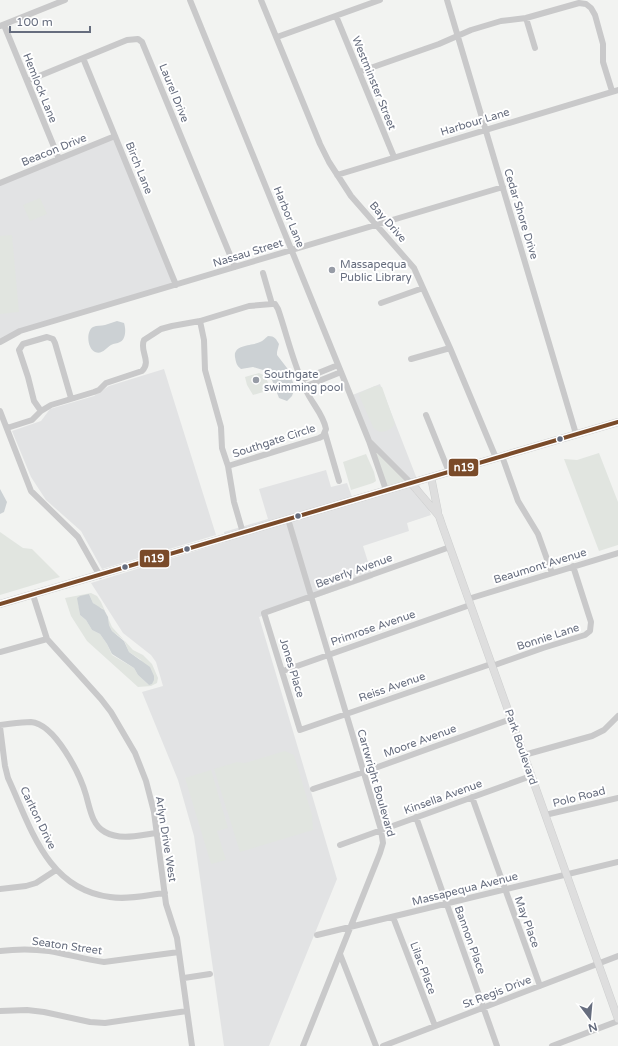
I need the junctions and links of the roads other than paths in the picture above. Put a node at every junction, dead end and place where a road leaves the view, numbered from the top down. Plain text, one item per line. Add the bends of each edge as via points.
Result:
1 (65, 0) edge
2 (190, 0) edge
3 (262, 0) edge
4 (380, 0) edge
5 (447, 0) edge
6 (50, 3) edge
7 (336, 16) junction
8 (526, 18) junction
9 (2, 26) edge
10 (458, 36) junction
11 (277, 37) junction
12 (535, 48) dead end
13 (83, 58) junction
14 (359, 72) junction
15 (27, 81) junction
16 (615, 90) edge
17 (486, 129) junction
18 (115, 136) junction
19 (394, 157) junction
20 (59, 159) junction
21 (0, 175) edge
22 (337, 175) junction
23 (1, 182) edge
24 (503, 187) junction
25 (378, 225) junction
26 (292, 250) junction
27 (235, 267) junction
28 (263, 273) dead end
29 (176, 285) junction
30 (424, 288) junction
31 (381, 303) dead end
32 (272, 304) junction
33 (200, 321) junction
34 (0, 342) edge
35 (450, 348) junction
36 (411, 359) dead end
37 (338, 364) junction
38 (341, 372) junction
39 (301, 380) junction
40 (304, 387) junction
41 (71, 398) junction
42 (0, 411) edge
43 (41, 411) junction
44 (426, 415) dead end
45 (618, 422) edge
46 (6, 428) junction
47 (325, 433) junction
48 (576, 434) junction
49 (370, 441) junction
50 (499, 457) junction
51 (228, 466) junction
52 (449, 472) junction
53 (431, 477) junction
54 (339, 481) dead end
55 (411, 483) junction
56 (386, 490) junction
57 (439, 516) junction
58 (288, 519) junction
59 (243, 533) junction
60 (450, 547) junction
61 (618, 553) edge
62 (573, 566) junction
63 (552, 573) junction
64 (100, 576) junction
65 (33, 595) junction
66 (311, 597) junction
67 (469, 602) junction
68 (0, 604) edge
69 (264, 613) joint
70 (47, 639) junction
71 (0, 652) edge
72 (328, 655) junction
73 (492, 665) junction
74 (282, 671) junction
75 (346, 714) junction
76 (618, 716) edge
77 (511, 719) junction
78 (0, 726) edge
79 (300, 730) joint
80 (524, 755) junction
81 (364, 772) junction
82 (531, 776) junction
83 (313, 789) dead end
84 (472, 797) junction
85 (618, 798) edge
86 (545, 815) junction
87 (416, 817) junction
88 (381, 830) junction
89 (156, 832) junction
90 (340, 845) dead end
91 (618, 862) edge
92 (56, 870) junction
93 (567, 875) junction
94 (0, 889) edge
95 (505, 890) junction
96 (165, 893) junction
97 (446, 904) junction
98 (393, 917) junction
99 (351, 927) junction
100 (317, 936) dead end
101 (0, 950) edge
102 (179, 952) junction
103 (340, 954) junction
104 (618, 956) edge
105 (598, 963) junction
106 (210, 974) dead end
107 (184, 978) junction
108 (540, 986) junction
109 (483, 1008) junction
110 (0, 1011) edge
111 (188, 1012) junction
112 (618, 1020) edge
113 (435, 1026) junction
114 (192, 1046) edge
115 (303, 1046) edge
116 (376, 1046) edge
117 (383, 1046) edge
118 (497, 1046) edge
119 (552, 1046) edge

1 - 6 street
2 - 26 street, Harbor Lane
3 - 11 street, Bay Drive
4 - 7 street
5 - 10 street, Cedar Shore Drive
6 - 9 street
7 - 11 street
7 - 14 street, Westminster Street
8 - 10 street via 501,21
8 - 12 street
8 - 16 street via 579,3 591,8 603,44 603,62
9 - 15 street, Hemlock Lane
10 - 14 street
10 - 17 street, Cedar Shore Drive
11 - 22 street, Bay Drive via 320,144
13 - 15 street, Laurel Drive
13 - 18 street, Birch Lane
13 - 27 street, Laurel Drive via 132,38 142,42
14 - 19 street, Westminster Street
15 - 20 street, Hemlock Lane
16 - 17 street, Harbour Lane
17 - 19 street, Harbour Lane
17 - 24 street, Cedar Shore Drive
18 - 20 street, Beacon Drive
18 - 29 street, Birch Lane
19 - 22 street, Harbour Lane
20 - 23 street, Beacon Drive
21 - 23 street
22 - 25 street, Bay Drive via 351,196
24 - 25 street, Nassau Street
24 - 48 street, Cedar Shore Drive
25 - 26 street, Nassau Street
25 - 30 street, Bay Drive via 414,268
26 - 27 street, Nassau Street
26 - 37 street, Harbor Lane
27 - 29 street, Nassau Street
28 - 32 street, Southgate Circle
29 - 34 street, Nassau Street via 20,331
30 - 31 street
30 - 35 street, Bay Drive
32 - 33 street via 244,307
32 - 39 street, Southgate Circle via 278,309
33 - 41 street via 172,326 147,337 143,346 147,361 142,371 106,383 94,392
33 - 51 street, Southgate Circle via 204,340 205,370 221,427 222,448
35 - 36 street
35 - 50 street, Bay Drive
37 - 38 street, Harbor Lane
37 - 39 street
38 - 40 street
38 - 49 street, Harbor Lane
39 - 40 street, Southgate Circle
40 - 47 street, Southgate Circle via 322,416
41 - 43 street
41 - 43 street via 53,339 47,337 24,344 19,353 34,401
42 - 46 street
43 - 46 street via 32,420
44 - 52 street
45 - 48 main road
46 - 64 street via 31,491 78,537
47 - 51 street, Southgate Circle via 319,438
47 - 54 street, Southgate Circle
48 - 50 main road
49 - 55 street, Harbor Lane
49 - 56 street, Harbor Lane
50 - 52 main road
50 - 63 street, Bay Drive via 518,501 538,534
51 - 59 street, Southgate Circle via 234,502
52 - 53 main road
53 - 55 main road
53 - 57 main road
55 - 56 main road
55 - 57 main road, Park Boulevard
56 - 58 main road
57 - 60 main road, Park Boulevard
58 - 59 main road
58 - 66 street, Cartwright Boulevard
59 - 64 main road
60 - 66 street, Beverly Avenue
60 - 67 main road, Park Boulevard
61 - 62 street, Beaumont Avenue
62 - 63 street, Beaumont Avenue
62 - 73 street, Bonnie Lane via 591,622 590,631 586,635
63 - 67 street, Beaumont Avenue
64 - 65 main road
65 - 68 main road
65 - 70 street, Arlyn Drive West
66 - 69 street, Beverly Avenue
66 - 72 street, Cartwright Boulevard
67 - 72 street, Primrose Avenue
67 - 73 main road, Park Boulevard
69 - 74 street, Jones Place
70 - 71 street
70 - 89 street, Arlyn Drive West via 101,699 120,726 135,753 146,781
72 - 74 street, Primrose Avenue
72 - 75 street, Cartwright Boulevard
73 - 75 street, Reiss Avenue
73 - 77 main road, Park Boulevard
74 - 79 street, Jones Place
75 - 79 street, Reiss Avenue
75 - 81 street, Cartwright Boulevard
76 - 80 street via 604,730 592,736
77 - 80 main road, Park Boulevard
77 - 81 street, Moore Avenue
78 - 89 street via 32,722 49,731 77,774 95,823 106,833 123,837
78 - 92 street, Carlton Drive via 8,778 41,849
80 - 82 main road, Park Boulevard
81 - 83 street, Moore Avenue
81 - 88 street, Cartwright Boulevard
82 - 84 street, Kinsella Avenue
82 - 86 main road, Park Boulevard
84 - 87 street, Kinsella Avenue
84 - 95 street, May Place
85 - 86 street, Polo Road
86 - 93 main road, Park Boulevard
87 - 88 street, Kinsella Avenue
87 - 97 street, Bannon Place
88 - 90 street, Kinsella Avenue
88 - 99 street, Cartwright Boulevard via 383,843 380,853
89 - 96 street, Arlyn Drive West
91 - 93 street, Massapequa Avenue
92 - 94 street via 36,883
92 - 96 street, Carlton Drive via 75,885 96,894 119,898
93 - 95 street, Massapequa Avenue
93 - 105 main road, Park Boulevard
95 - 97 street, Massapequa Avenue
95 - 108 street, May Place
96 - 102 street, Arlyn Drive West
97 - 98 street, Massapequa Avenue
97 - 109 street, Bannon Place
98 - 99 street, Massapequa Avenue
98 - 113 street, Lilac Place
99 - 100 street, Massapequa Avenue
99 - 103 street, Cartwright Boulevard
101 - 102 street, Seaton Street via 50,951 104,962
102 - 107 street, Arlyn Drive West
103 - 115 street, Cartwright Boulevard
103 - 116 street
104 - 105 street, St Regis Drive
105 - 108 street, St Regis Drive
105 - 112 main road, Park Boulevard
106 - 107 street
107 - 111 street, Arlyn Drive West
108 - 109 street, St Regis Drive
109 - 113 street, St Regis Drive
109 - 118 street, Bannon Place
110 - 111 street via 27,1010 105,1023
111 - 114 street, Arlyn Drive West
112 - 119 street
113 - 117 street, St Regis Drive

